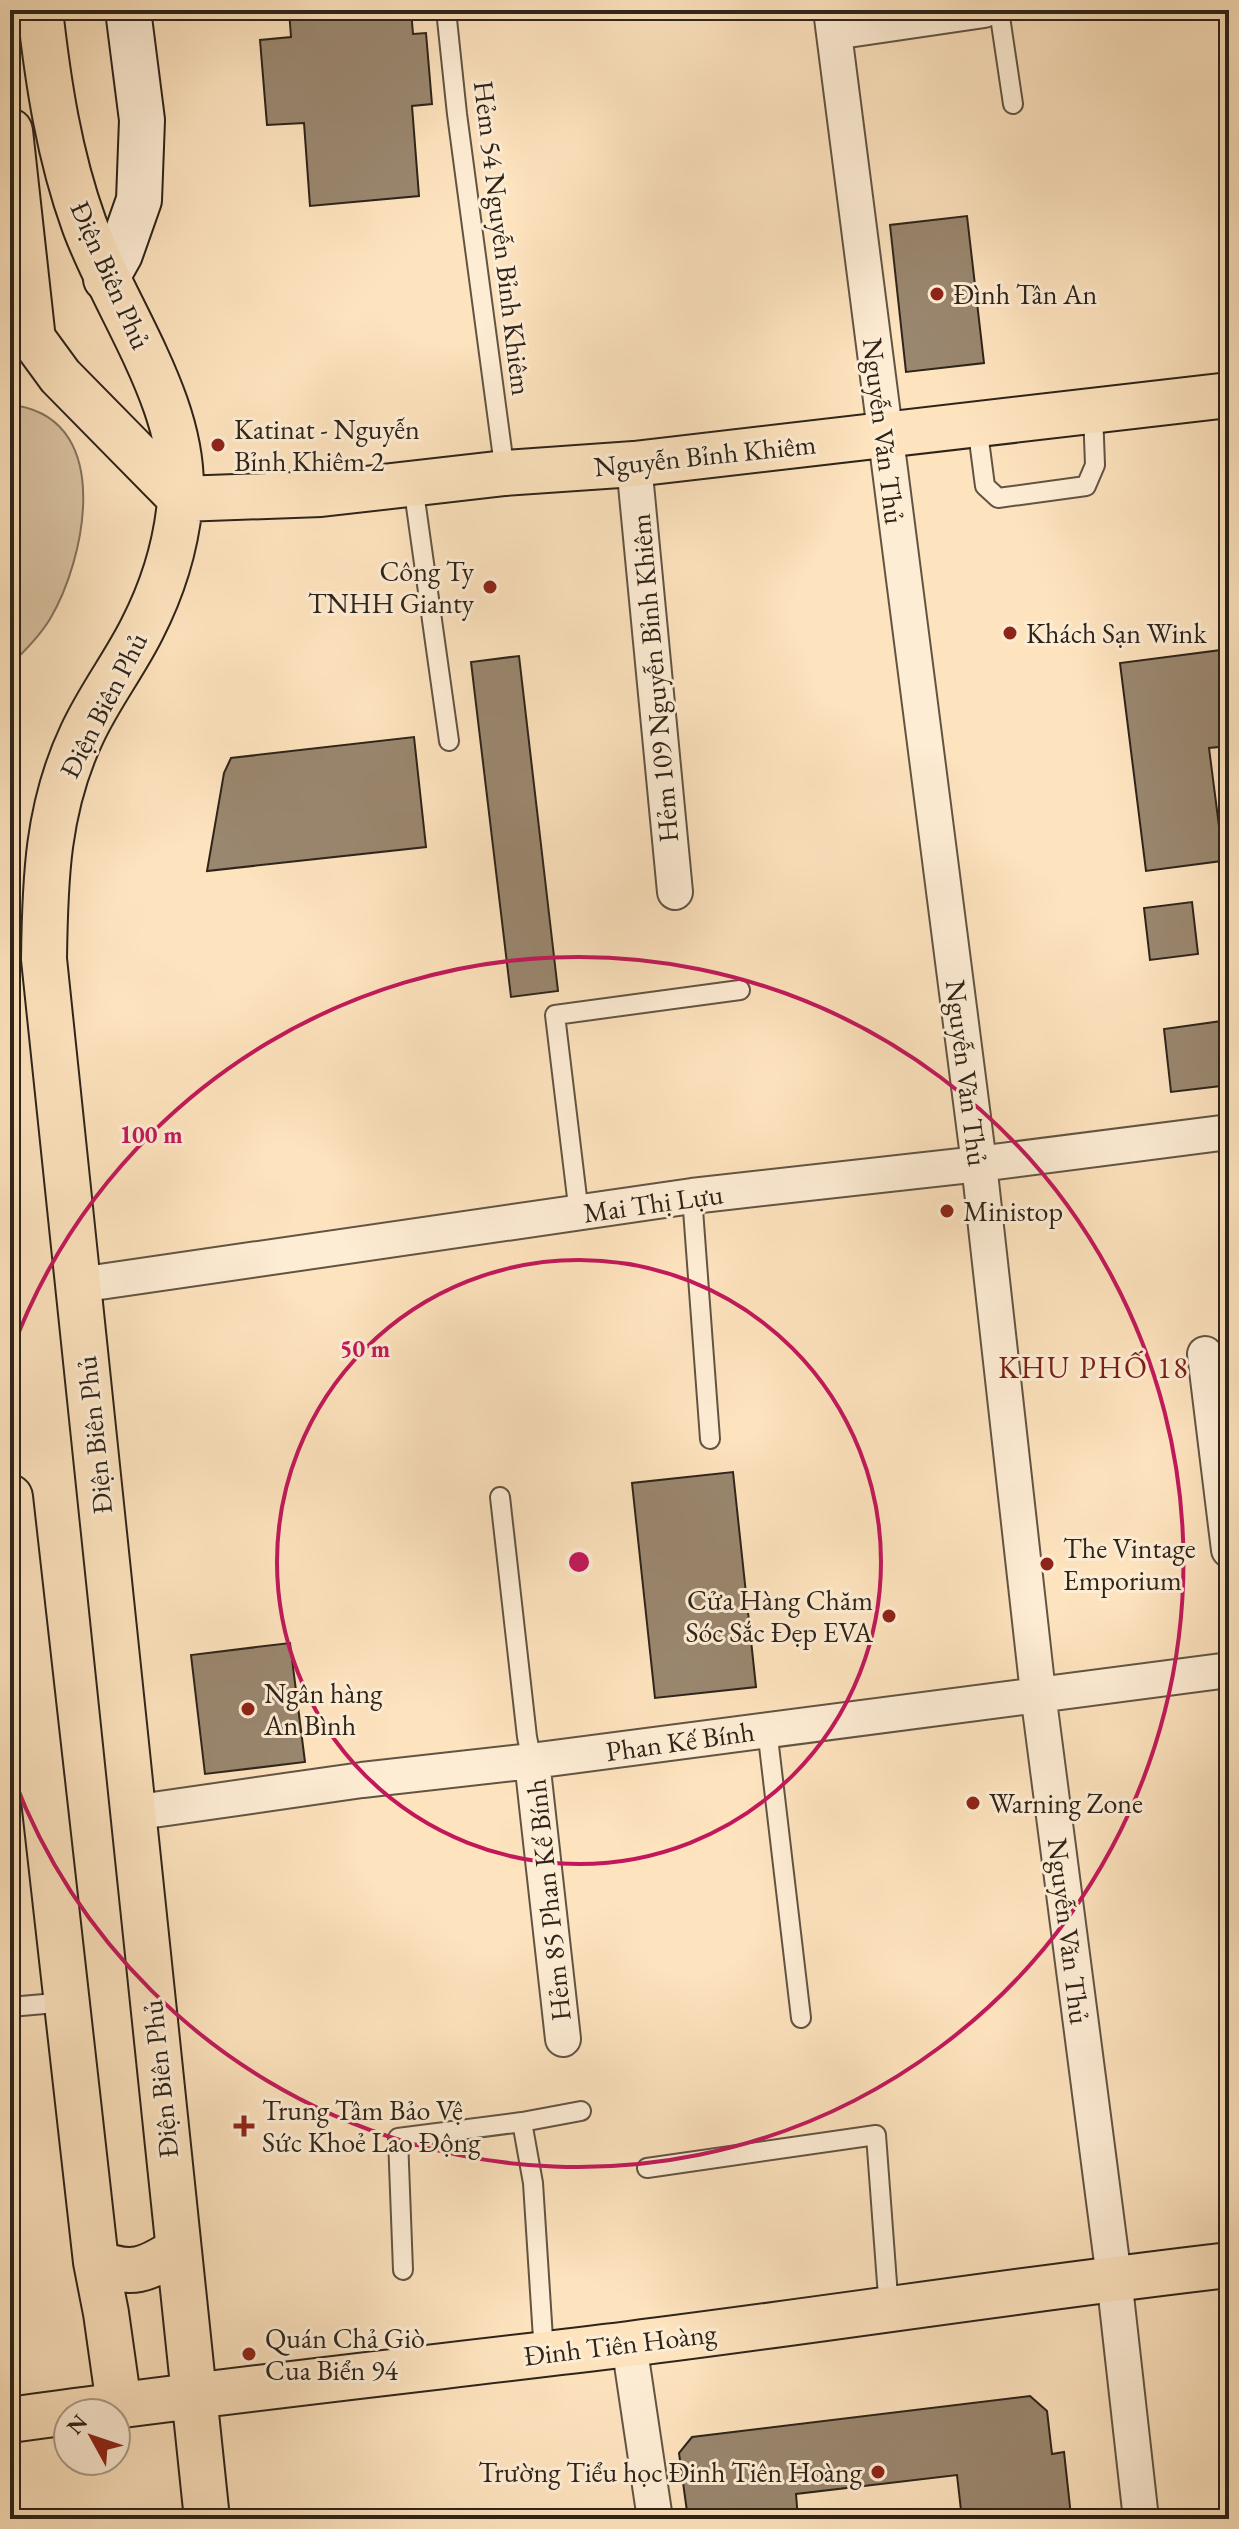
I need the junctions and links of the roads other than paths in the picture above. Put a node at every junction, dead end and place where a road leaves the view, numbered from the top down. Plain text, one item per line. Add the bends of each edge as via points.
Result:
1 (128, 10) edge
2 (446, 10) edge
3 (984, 10) edge
4 (999, 10) edge
5 (833, 21) edge
6 (42, 29) edge
7 (1013, 104) dead end
8 (10, 131) edge
9 (106, 279) junction
10 (10, 300) edge
11 (33, 339) junction
12 (1229, 395) edge
13 (1093, 412) junction
14 (977, 425) junction
15 (885, 437) junction
16 (634, 464) junction
17 (505, 473) junction
18 (413, 485) junction
19 (181, 499) junction
20 (449, 741) dead end
21 (675, 892) dead end
22 (740, 990) dead end
23 (1229, 1132) edge
24 (979, 1164) junction
25 (692, 1196) junction
26 (579, 1214) junction
27 (79, 1285) junction
28 (1205, 1354) dead end
29 (710, 1439) dead end
30 (10, 1497) edge
31 (500, 1497) dead end
32 (1229, 1550) edge
33 (1229, 1670) edge
34 (1038, 1693) junction
35 (767, 1729) junction
36 (532, 1761) junction
37 (132, 1813) junction
38 (67, 2002) junction
39 (10, 2007) edge
40 (801, 2018) dead end
41 (563, 2039) dead end
42 (581, 2111) dead end
43 (522, 2122) junction
44 (647, 2168) dead end
45 (178, 2250) junction
46 (96, 2262) junction
47 (1229, 2265) edge
48 (403, 2270) dead end
49 (1114, 2278) junction
50 (889, 2310) junction
51 (629, 2344) junction
52 (544, 2354) junction
53 (196, 2395) junction
54 (118, 2397) edge
55 (132, 2403) edge
56 (52, 2414) edge
57 (10, 2420) edge
58 (207, 2519) edge
59 (655, 2519) edge
60 (1141, 2519) edge

1 - 9 street via 142,120 139,200
2 - 17 lane, Hẻm 54 Nguyễn Bỉnh Khiêm
3 - 5 street
4 - 7 lane
5 - 15 street, Nguyễn Văn Thủ
6 - 9 main road, Điện Biên Phủ via 66,166
8 - 11 main road
9 - 19 main road, Điện Biên Phủ via 161,390 171,421
10 - 11 main road
11 - 19 main road via 90,409
12 - 13 main road, Nguyễn Bỉnh Khiêm
13 - 14 main road, Nguyễn Bỉnh Khiêm
13 - 14 lane via 1095,465 1086,486 998,498 985,486
14 - 15 main road, Nguyễn Bỉnh Khiêm
15 - 16 main road, Nguyễn Bỉnh Khiêm
15 - 24 street, Nguyễn Văn Thủ
16 - 17 main road, Nguyễn Bỉnh Khiêm
16 - 21 street, Hẻm 109 Nguyễn Bỉnh Khiêm
17 - 18 main road, Nguyễn Bỉnh Khiêm
18 - 19 main road, Nguyễn Bỉnh Khiêm
18 - 20 lane
19 - 27 main road, Ðiện Biên Phủ via 159,591 65,775 47,858 44,959
22 - 26 lane via 555,1015
23 - 24 street, Mai Thị Lựu
24 - 25 street, Mai Thị Lựu
24 - 34 street, Nguyễn Văn Thủ
25 - 26 street, Mai Thị Lựu
25 - 29 lane
26 - 27 street, Mai Thị Lựu
27 - 37 main road, Ðiện Biên Phủ
28 - 32 street
30 - 38 main road
31 - 36 lane
33 - 34 street, Phan Kế Bính
34 - 35 street, Phan Kế Bính
34 - 49 street, Nguyễn Văn Thủ
35 - 36 street, Phan Kế Bính
35 - 40 lane
36 - 37 street, Phan Kế Bính
36 - 41 street, Hẻm 85 Phan Kế Bính
37 - 45 main road, Ðiện Biên Phủ
38 - 39 lane
38 - 46 main road
42 - 43 lane
43 - 48 lane via 398,2138
43 - 52 lane via 533,2183
44 - 50 lane via 876,2135
45 - 46 main road via 141,2270 117,2271
45 - 53 main road, Ðiện Biên Phủ
46 - 54 main road
47 - 49 main road, Đinh Tiên Hoàng
49 - 50 main road, Đinh Tiên Hoàng
49 - 60 street, Nguyễn Văn Thủ
50 - 51 main road, Đinh Tiên Hoàng
51 - 52 main road, Đinh Tiên Hoàng
51 - 59 street
52 - 53 main road, Đinh Tiên Hoàng
53 - 55 main road, Đinh Tiên Hoàng
53 - 58 main road
56 - 57 main road, Đinh Tiên Hoàng

